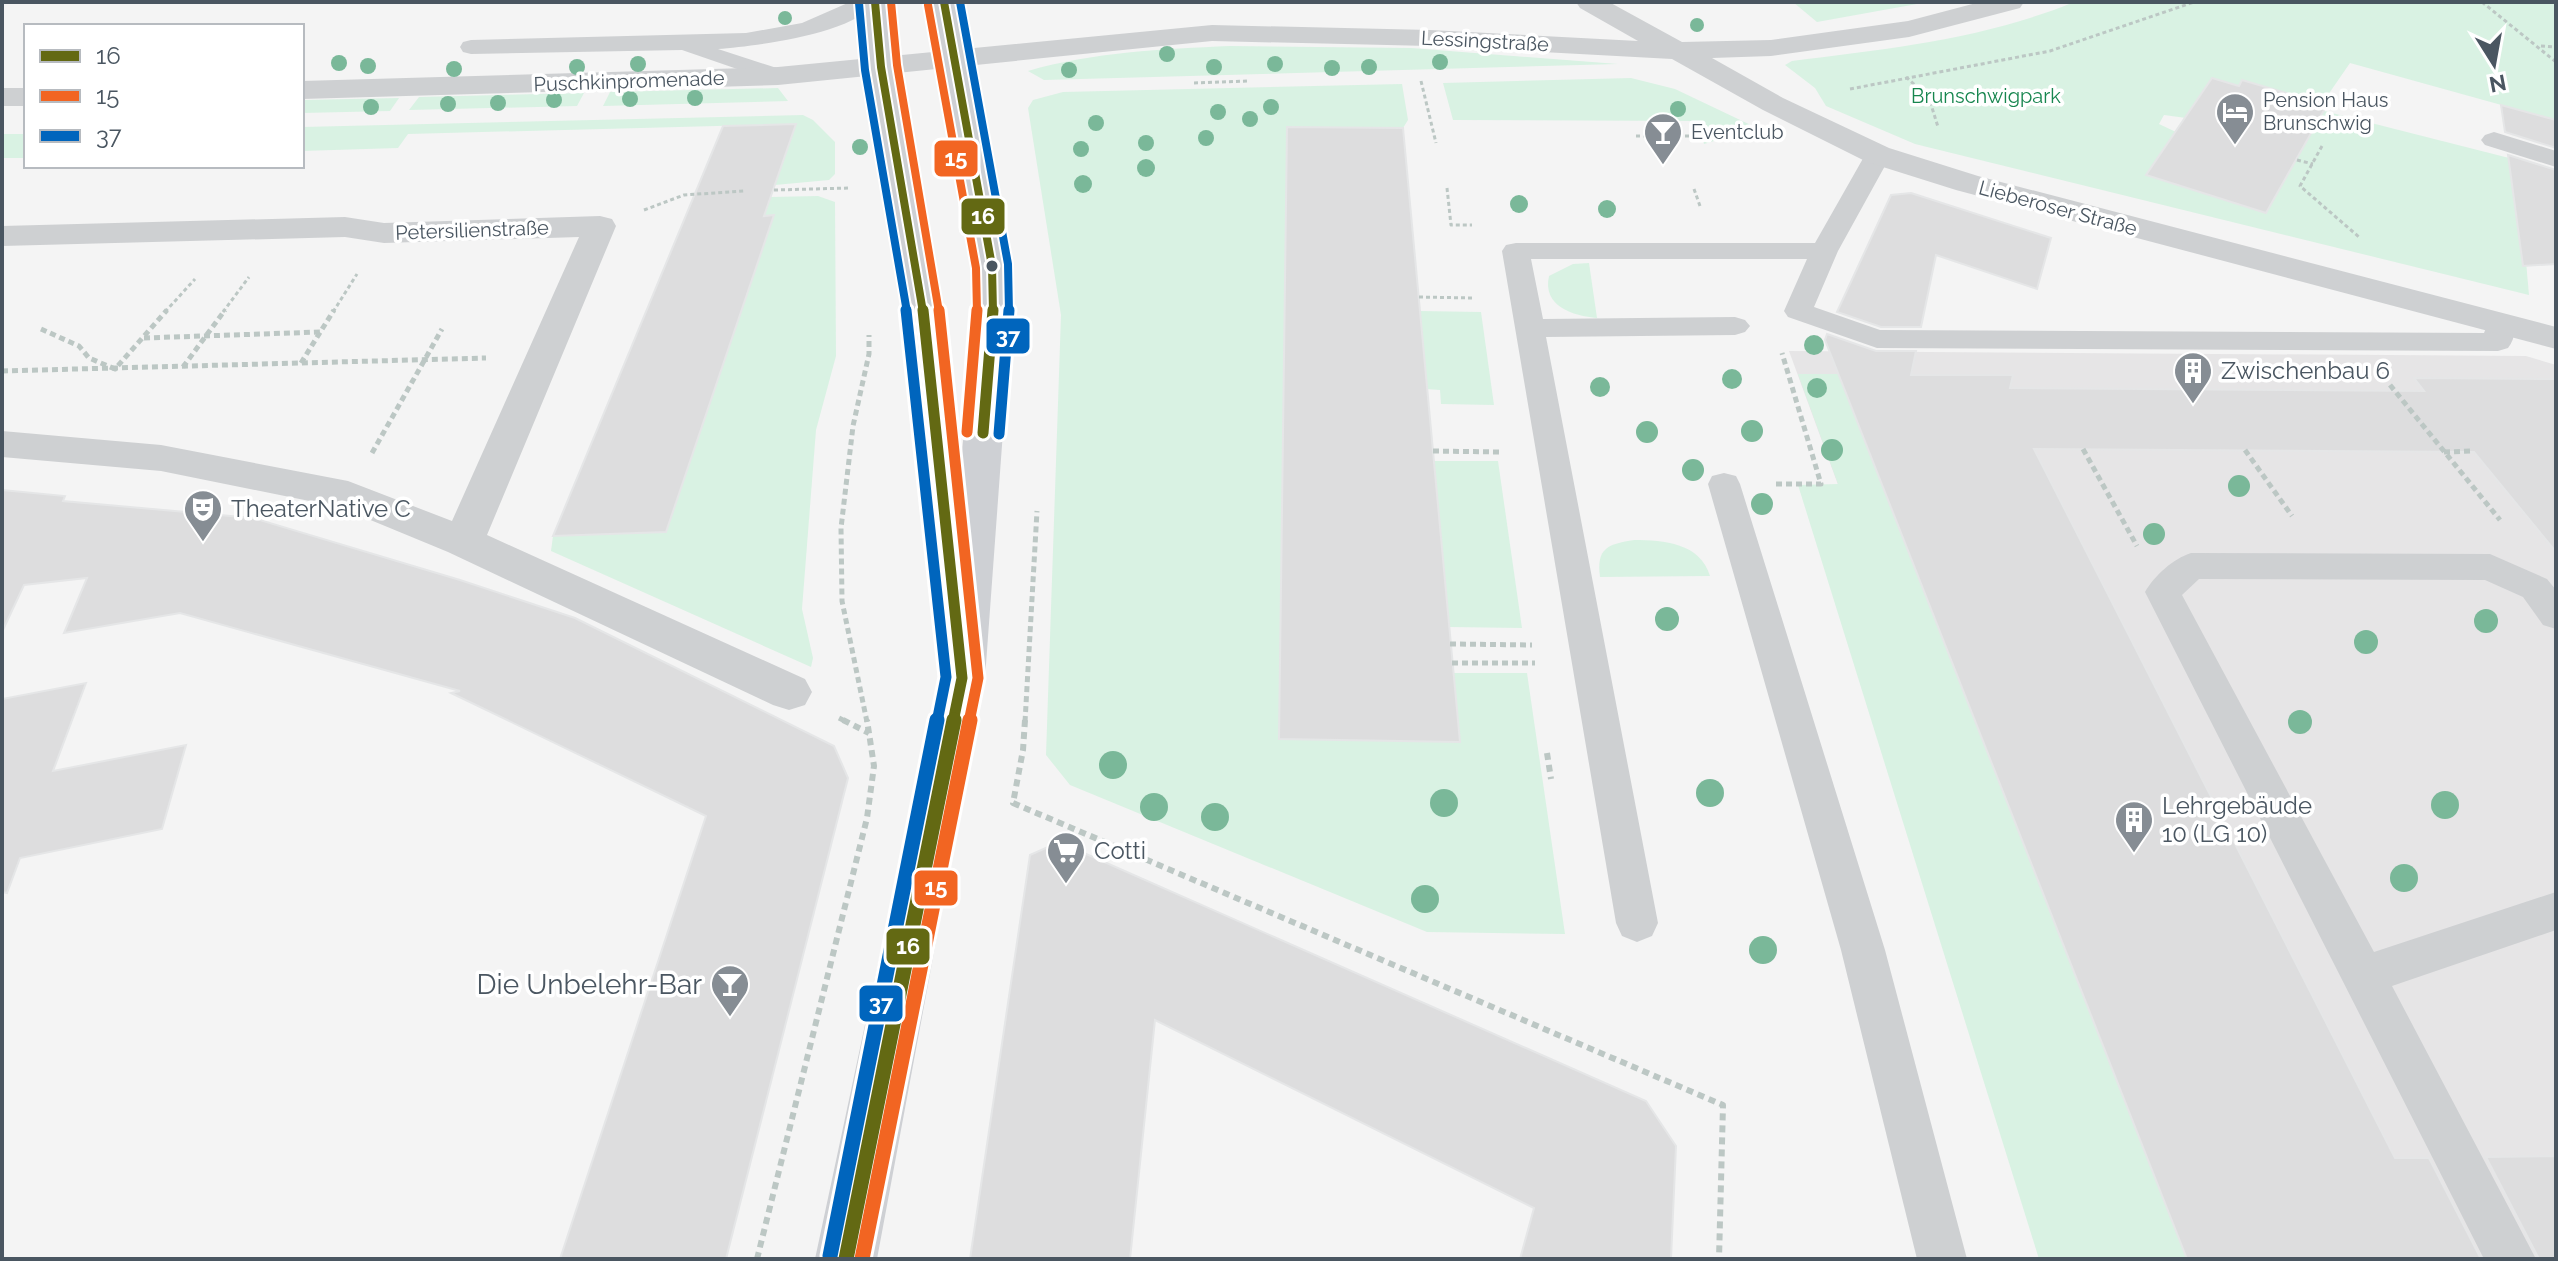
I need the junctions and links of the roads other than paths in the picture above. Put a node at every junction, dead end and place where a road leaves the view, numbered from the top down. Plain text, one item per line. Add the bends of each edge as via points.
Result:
1 (866, 2) edge
2 (875, 2) edge
3 (944, 2) edge
4 (1589, 2) edge
5 (2011, 2) edge
6 (677, 43) junction
7 (471, 47) dead end
8 (1673, 51) junction
9 (955, 59) junction
10 (881, 67) junction
11 (778, 76) junction
12 (304, 90) edge
13 (2, 97) edge
14 (24, 97) edge
15 (2494, 140) dead end
16 (1878, 155) junction
17 (2556, 159) edge
18 (2, 236) edge
19 (1824, 251) junction
20 (2500, 324) junction
21 (1735, 326) dead end
22 (1531, 328) junction
23 (2556, 338) edge
24 (2, 444) edge
25 (1724, 484) road end
26 (463, 542) junction
27 (2556, 616) edge
28 (962, 678) junction
29 (789, 692) dead end
30 (2556, 911) edge
31 (1637, 923) dead end
32 (2362, 976) junction
33 (846, 1259) edge
34 (1942, 1259) edge
35 (2511, 1259) edge

1 - 6 lane via 812,27
2 - 10 street
3 - 9 street
4 - 8 street, Lieberoser Straße
5 - 8 street, Lessingstraße via 1855,39
6 - 7 lane
6 - 11 lane
8 - 9 street, Lessingstraße via 1212,33
8 - 16 street, Lieberoser Straße
9 - 10 street, Puschkinpromenade
9 - 28 street via 992,266 993,322
10 - 11 street, Puschkinpromenade
10 - 28 street via 926,330
11 - 12 street, Puschkinpromenade
13 - 14 street
15 - 17 lane
16 - 19 lane
16 - 20 street, Lieberoser Straße
18 - 26 street, Petersilienstraße via 600,226
19 - 20 lane via 1798,311 1877,339 2498,342
19 - 22 lane via 1516,251
20 - 23 street, Lieberoser Straße
21 - 22 lane
22 - 31 lane
24 - 26 street via 161,458 348,495
25 - 34 lane via 1863,950
26 - 29 street
27 - 32 lane via 2535,588 2490,567 2191,566 2163,592
28 - 33 street
30 - 32 lane
32 - 35 lane

